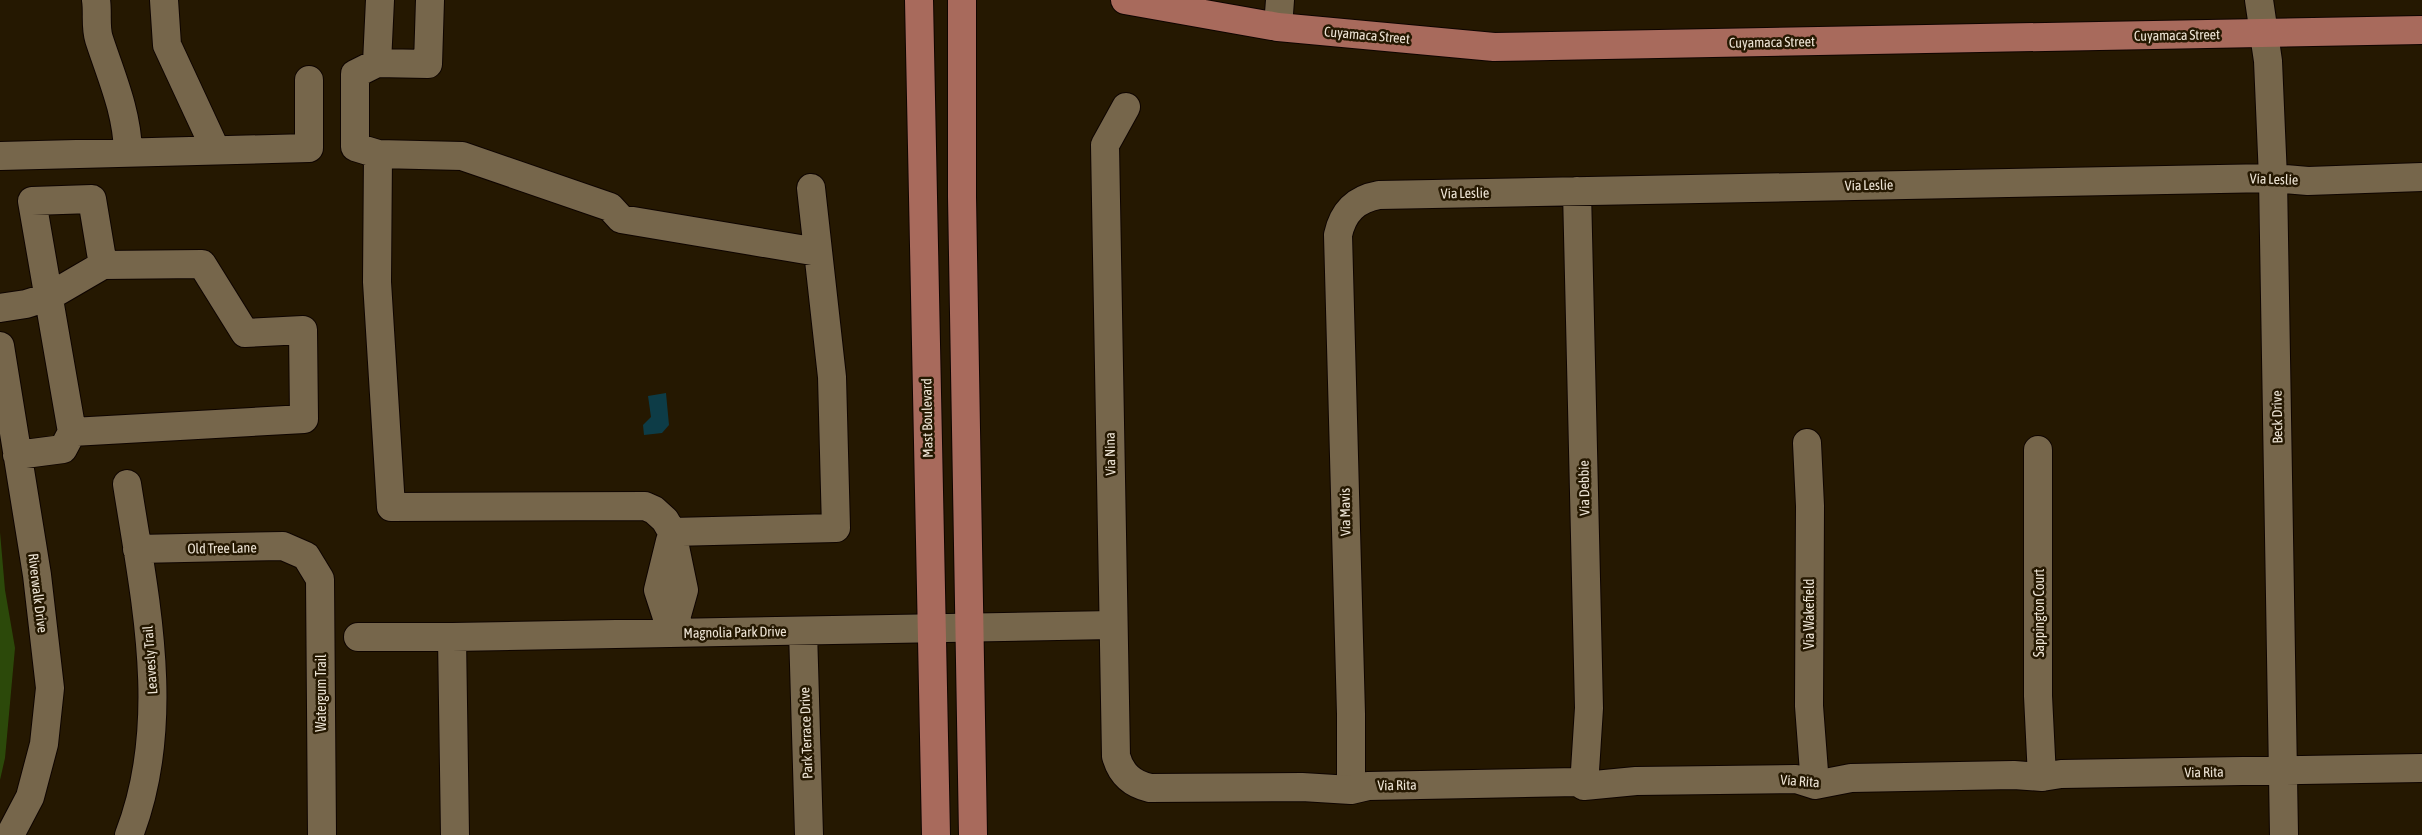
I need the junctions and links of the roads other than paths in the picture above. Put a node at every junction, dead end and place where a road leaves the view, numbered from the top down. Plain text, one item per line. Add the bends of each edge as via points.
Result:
1 (96, 0) edge
2 (164, 0) edge
3 (380, 0) edge
4 (430, 0) edge
5 (919, 0) edge
6 (962, 0) edge
7 (1124, 0) edge
8 (2260, 0) edge
9 (1279, 13) edge
10 (2422, 30) edge
11 (2263, 33) junction
12 (377, 63) junction
13 (309, 80) dead end
14 (1126, 107) dead end
15 (213, 150) junction
16 (128, 152) junction
17 (378, 154) junction
18 (0, 156) edge
19 (2422, 177) edge
20 (2273, 178) junction
21 (811, 188) dead end
22 (1577, 191) junction
23 (1338, 235) joint
24 (818, 252) junction
25 (103, 266) junction
26 (48, 297) junction
27 (0, 308) edge
28 (0, 346) edge
29 (72, 432) junction
30 (1807, 443) dead end
31 (2038, 450) dead end
32 (18, 455) junction
33 (127, 484) dead end
34 (672, 532) junction
35 (137, 549) junction
36 (306, 556) joint
37 (1113, 625) junction
38 (970, 626) junction
39 (932, 628) junction
40 (803, 631) junction
41 (672, 633) junction
42 (358, 637) dead end
43 (452, 637) junction
44 (2422, 768) edge
45 (2283, 770) junction
46 (2042, 777) junction
47 (1815, 785) junction
48 (1584, 786) junction
49 (1150, 788) joint
50 (1351, 790) junction
51 (10, 835) edge
52 (130, 835) edge
53 (322, 835) edge
54 (455, 835) edge
55 (809, 835) edge
56 (936, 835) edge
57 (973, 835) edge
58 (2284, 835) edge

1 - 16 street via 98,36 121,102
2 - 15 street via 167,45
3 - 12 street
4 - 12 street via 428,64
5 - 39 main road, Mast Boulevard
6 - 38 main road via 962,197
7 - 9 main road, Cuyamaca Street
8 - 11 street, Beck Drive
9 - 11 main road, Cuyamaca Street via 1494,47
10 - 11 main road, Cuyamaca Street
11 - 20 street, Beck Drive via 2268,61
12 - 17 street via 355,74 355,147
13 - 15 street via 309,148
14 - 37 street, Via Nina via 1105,145
15 - 16 street
16 - 18 street
17 - 24 street via 462,156 610,208 621,219
17 - 34 street via 377,282 391,507 645,506 665,520
19 - 20 street, Via Leslie via 2308,181
20 - 22 street, Via Leslie
20 - 45 street, Beck Drive
21 - 24 street
22 - 23 street, Via Leslie via 1370,197 1348,211
22 - 48 street, Via Debbie via 1588,708
23 - 50 street, Via Mavis
24 - 34 street via 832,377 836,528
25 - 26 street
25 - 26 street via 92,198 32,201
25 - 29 street via 202,264 244,333 303,330 304,419
26 - 27 street
26 - 29 street
28 - 32 street, Riverwalk Drive
29 - 32 street via 63,449
30 - 47 street, Via Wakefield via 1810,506 1809,706
31 - 46 street, Sappington Court via 2038,696
32 - 51 street, Riverwalk Drive via 50,688 44,744 30,797
33 - 35 street, Leavesly Trail
34 - 41 street via 684,590
35 - 36 street, Old Tree Lane via 282,546
35 - 52 street, Leavesly Trail via 147,609 154,695 147,772
36 - 53 street, Watergum Trail via 320,579
37 - 38 street, Magnolia Park Drive
37 - 49 street, Via Nina via 1116,756 1129,779
38 - 39 street, Magnolia Park Drive
38 - 57 main road
39 - 40 street, Magnolia Park Drive
39 - 56 main road, Mast Boulevard
40 - 41 street, Magnolia Park Drive
40 - 55 street, Park Terrace Drive
41 - 43 street, Magnolia Park Drive
42 - 43 street, Magnolia Park Drive
43 - 54 street
44 - 45 street, Via Rita
45 - 46 street, Via Rita
45 - 58 street, Beck Drive
46 - 47 street, Via Rita via 1851,778
47 - 48 street, Via Rita via 1796,779 1636,781
48 - 50 street, Via Rita via 1578,782 1368,786
49 - 50 street, Via Rita via 1302,787

